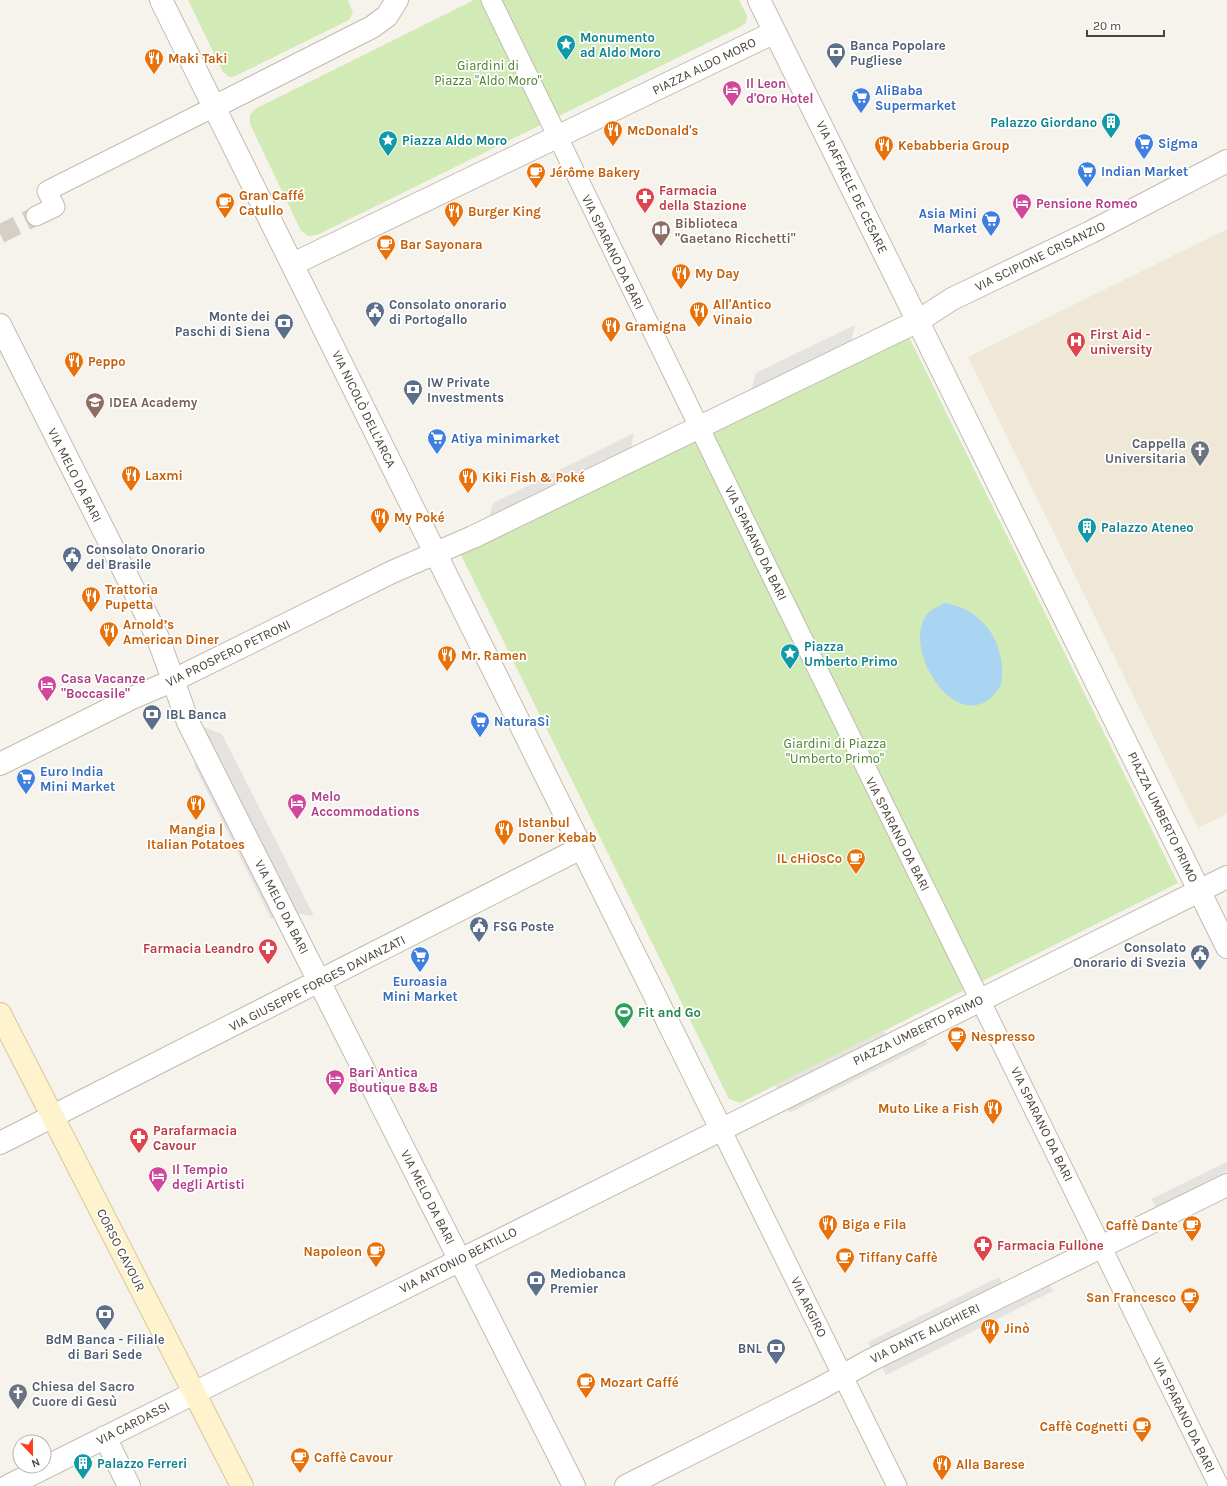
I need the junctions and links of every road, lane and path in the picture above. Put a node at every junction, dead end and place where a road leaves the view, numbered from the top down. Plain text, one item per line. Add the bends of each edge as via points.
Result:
1 (161, 0) edge
2 (397, 0) edge
3 (491, 0) edge
4 (759, 0) edge
5 (775, 32) junction
6 (214, 107) junction
7 (558, 137) junction
8 (1227, 162) edge
9 (36, 216) tunnel mouth
10 (293, 264) junction
11 (918, 321) junction
12 (0, 324) edge
13 (699, 428) junction
14 (436, 555) junction
15 (172, 681) junction
16 (0, 764) edge
17 (581, 848) junction
18 (1227, 877) edge
19 (1199, 891) junction
20 (1227, 947) edge
21 (320, 982) junction
22 (980, 999) junction
23 (0, 1014) edge
24 (53, 1117) junction
25 (721, 1129) junction
26 (0, 1143) edge
27 (1227, 1185) edge
28 (1102, 1246) junction
29 (459, 1259) junction
30 (842, 1375) junction
31 (195, 1392) junction
32 (105, 1437) junction
33 (8, 1486) edge
34 (129, 1486) edge
35 (242, 1486) edge
36 (574, 1486) edge
37 (626, 1486) edge
38 (897, 1486) edge
39 (1219, 1486) edge

1 - 6 street
2 - 6 street via 387,16 372,27
3 - 7 street
4 - 5 street
5 - 7 street, PIAZZA ALDO MORO
5 - 11 street, VIA RAFFAELE DE CESARE
6 - 9 street via 47,191 55,207
6 - 10 street
7 - 10 street, PIAZZA ALDO MORO
7 - 13 street, VIA SPARANO DA BARI
8 - 11 street, VIA SCIPIONE CRISANZIO via 1091,232 952,299
10 - 14 street, VIA NICOLÒ DELL'ARCA
11 - 13 street
11 - 19 street, PIAZZA UMBERTO PRIMO
12 - 15 street, VIA MELO DA BARI via 158,638
13 - 14 street
13 - 22 street, VIA SPARANO DA BARI
14 - 15 street, VIA PROSPERO PETRONI via 392,572
14 - 17 street
15 - 16 street, VIA PROSPERO PETRONI via 132,698
15 - 21 street, VIA MELO DA BARI via 188,722
17 - 21 street, VIA GIUSEPPE FORGES DAVANZATI
17 - 25 street
18 - 19 street
19 - 20 street
19 - 22 street, PIAZZA UMBERTO PRIMO
21 - 24 street, VIA GIUSEPPE FORGES DAVANZATI
21 - 29 street, VIA MELO DA BARI
22 - 25 street, PIAZZA UMBERTO PRIMO
22 - 28 street, VIA SPARANO DA BARI
23 - 24 main road, CORSO CAVOUR
24 - 26 street, VIA GIUSEPPE FORGES DAVANZATI
24 - 31 main road, CORSO CAVOUR
25 - 29 street, VIA ANTONIO BEATILLO
25 - 30 street, VIA ARGIRO
27 - 28 street, VIA DANTE ALIGHIERI
28 - 30 street, VIA DANTE ALIGHIERI
28 - 39 street, VIA SPARANO DA BARI
29 - 31 street, VIA ANTONIO BEATILLO
29 - 36 street, VIA MELO DA BARI
30 - 37 street, VIA DANTE ALIGHIERI
30 - 38 street, VIA ARGIRO
31 - 32 street, VIA CARDASSI
31 - 35 main road, CORSO CAVOUR
32 - 33 street, VIA CARDASSI
32 - 34 street

